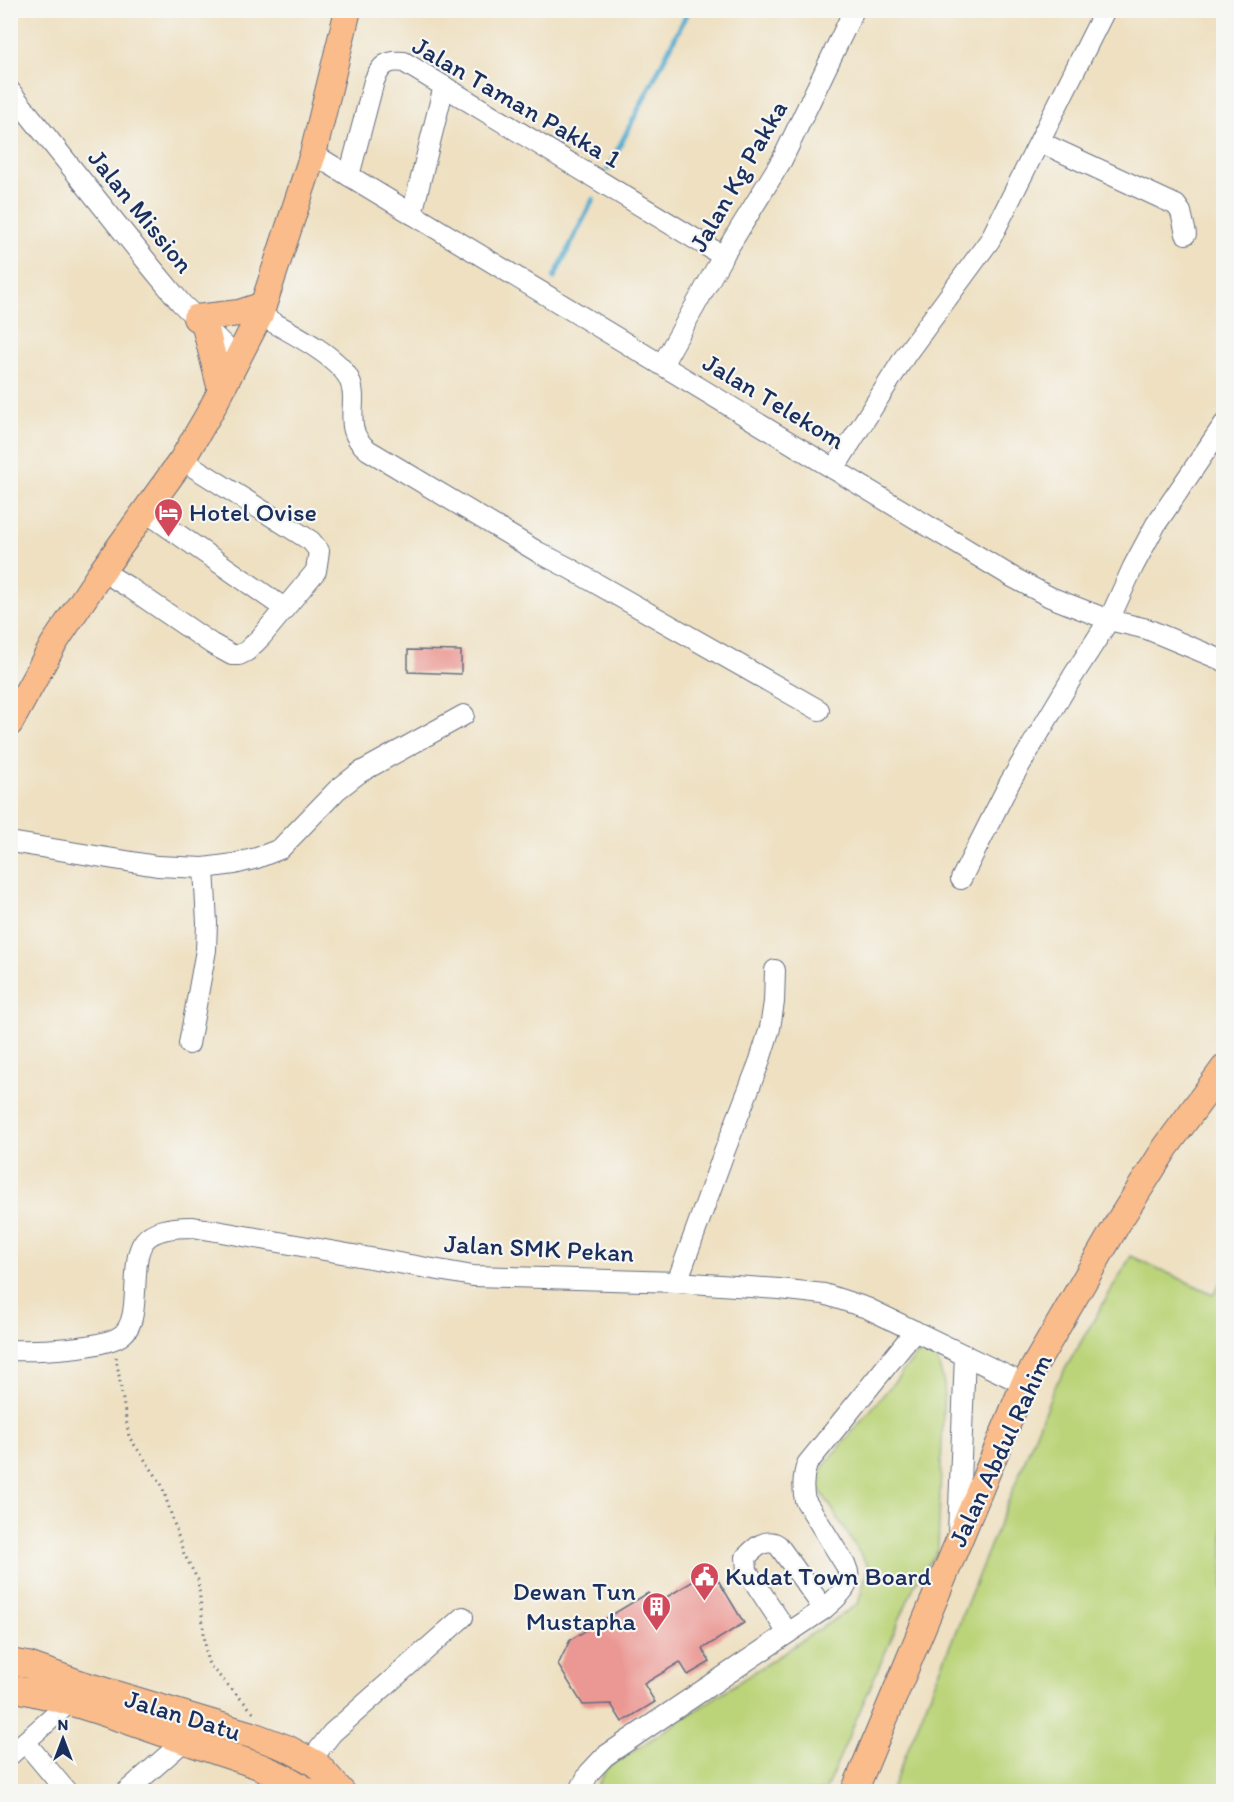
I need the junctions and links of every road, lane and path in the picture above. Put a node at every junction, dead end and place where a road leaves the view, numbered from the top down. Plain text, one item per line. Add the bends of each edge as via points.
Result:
1 (348, 10) edge
2 (854, 10) edge
3 (1105, 10) edge
4 (444, 86) junction
5 (10, 91) edge
6 (1040, 142) junction
7 (314, 154) junction
8 (349, 176) junction
9 (412, 214) junction
10 (1186, 234) dead end
11 (723, 256) junction
12 (262, 310) junction
13 (201, 322) junction
14 (237, 358) junction
15 (662, 365) junction
16 (221, 390) junction
17 (1224, 424) edge
18 (182, 460) junction
19 (834, 469) junction
20 (146, 512) junction
21 (102, 571) junction
22 (284, 608) junction
23 (1109, 620) junction
24 (1224, 661) edge
25 (819, 710) dead end
26 (464, 715) dead end
27 (12, 716) edge
28 (10, 842) edge
29 (204, 868) junction
30 (961, 879) dead end
31 (775, 970) dead end
32 (189, 1044) dead end
33 (1224, 1068) edge
34 (678, 1282) junction
35 (915, 1331) junction
36 (113, 1340) junction
37 (10, 1350) edge
38 (965, 1355) junction
39 (1024, 1384) junction
40 (958, 1539) junction
41 (824, 1609) junction
42 (463, 1617) dead end
43 (788, 1633) junction
44 (10, 1662) edge
45 (10, 1688) edge
46 (76, 1693) junction
47 (110, 1704) junction
48 (255, 1736) junction
49 (184, 1741) junction
50 (18, 1749) edge
51 (311, 1760) junction
52 (67, 1791) edge
53 (126, 1791) edge
54 (309, 1791) edge
55 (342, 1791) edge
56 (579, 1791) edge
57 (854, 1791) edge

1 - 7 main road
2 - 11 street, Jalan Kg Pakka via 782,160
3 - 6 street
4 - 8 street, Jalan Taman Pakka 1 via 404,62 385,64 374,81
4 - 9 street
4 - 11 street, Jalan Taman Pakka 1
5 - 13 street, Jalan Mission via 152,268
6 - 10 street via 1176,205
6 - 19 street via 981,255 907,353
7 - 8 street, Jalan Telekom
7 - 12 main road
8 - 9 street, Jalan Telekom
9 - 15 street, Jalan Telekom
11 - 15 street, Jalan Kg Pakka
12 - 13 main road
12 - 14 main road
12 - 25 street via 330,357 346,373 353,394 352,424 359,443 368,450 538,552
13 - 14 street, Jalan Mission
13 - 16 main road
14 - 16 main road
15 - 19 street, Jalan Telekom
16 - 18 main road
17 - 23 street via 1156,524
18 - 20 main road
18 - 22 street via 286,524 319,550 316,571
19 - 23 street, Jalan Telekom via 1050,597
20 - 21 main road
20 - 22 street
21 - 22 street via 232,655 247,651
21 - 27 main road
23 - 24 street, Jalan Telekom via 1147,629
23 - 30 street via 1010,782
26 - 29 street via 348,780 280,849 234,864
28 - 29 street via 157,866
29 - 32 street via 206,950
31 - 34 street via 774,1002 765,1046
33 - 39 main road, Jalan Abdul Rahim via 1166,1147 1119,1221
34 - 35 street, Jalan SMK Pekan via 824,1294 867,1308
34 - 36 street, Jalan SMK Pekan via 474,1276 209,1229 163,1228 143,1241 133,1318 122,1336
35 - 38 street, Jalan SMK Pekan
35 - 41 street via 804,1472 805,1500 849,1572 847,1585
36 - 37 street via 63,1348
36 - 48 path via 129,1437 161,1484 184,1554 198,1580 207,1660 255,1714
38 - 39 street, Jalan SMK Pekan
38 - 40 street
39 - 40 main road, Jalan Abdul Rahim
40 - 57 main road, Jalan Abdul Rahim
41 - 43 street
41 - 43 street via 778,1545 766,1542 755,1548 746,1557 747,1570
42 - 51 street via 332,1733
43 - 56 street via 605,1756
44 - 46 main road, Jalan Datu via 28,1665
45 - 46 main road, Jalan Datu
46 - 47 main road, Jalan Datu
46 - 50 street
47 - 48 main road, Jalan Datu
47 - 49 main road, Jalan Datu
48 - 51 main road, Jalan Datu
49 - 53 street
49 - 54 main road, Jalan Datu via 269,1770
50 - 52 street
51 - 55 main road, Jalan Datu

